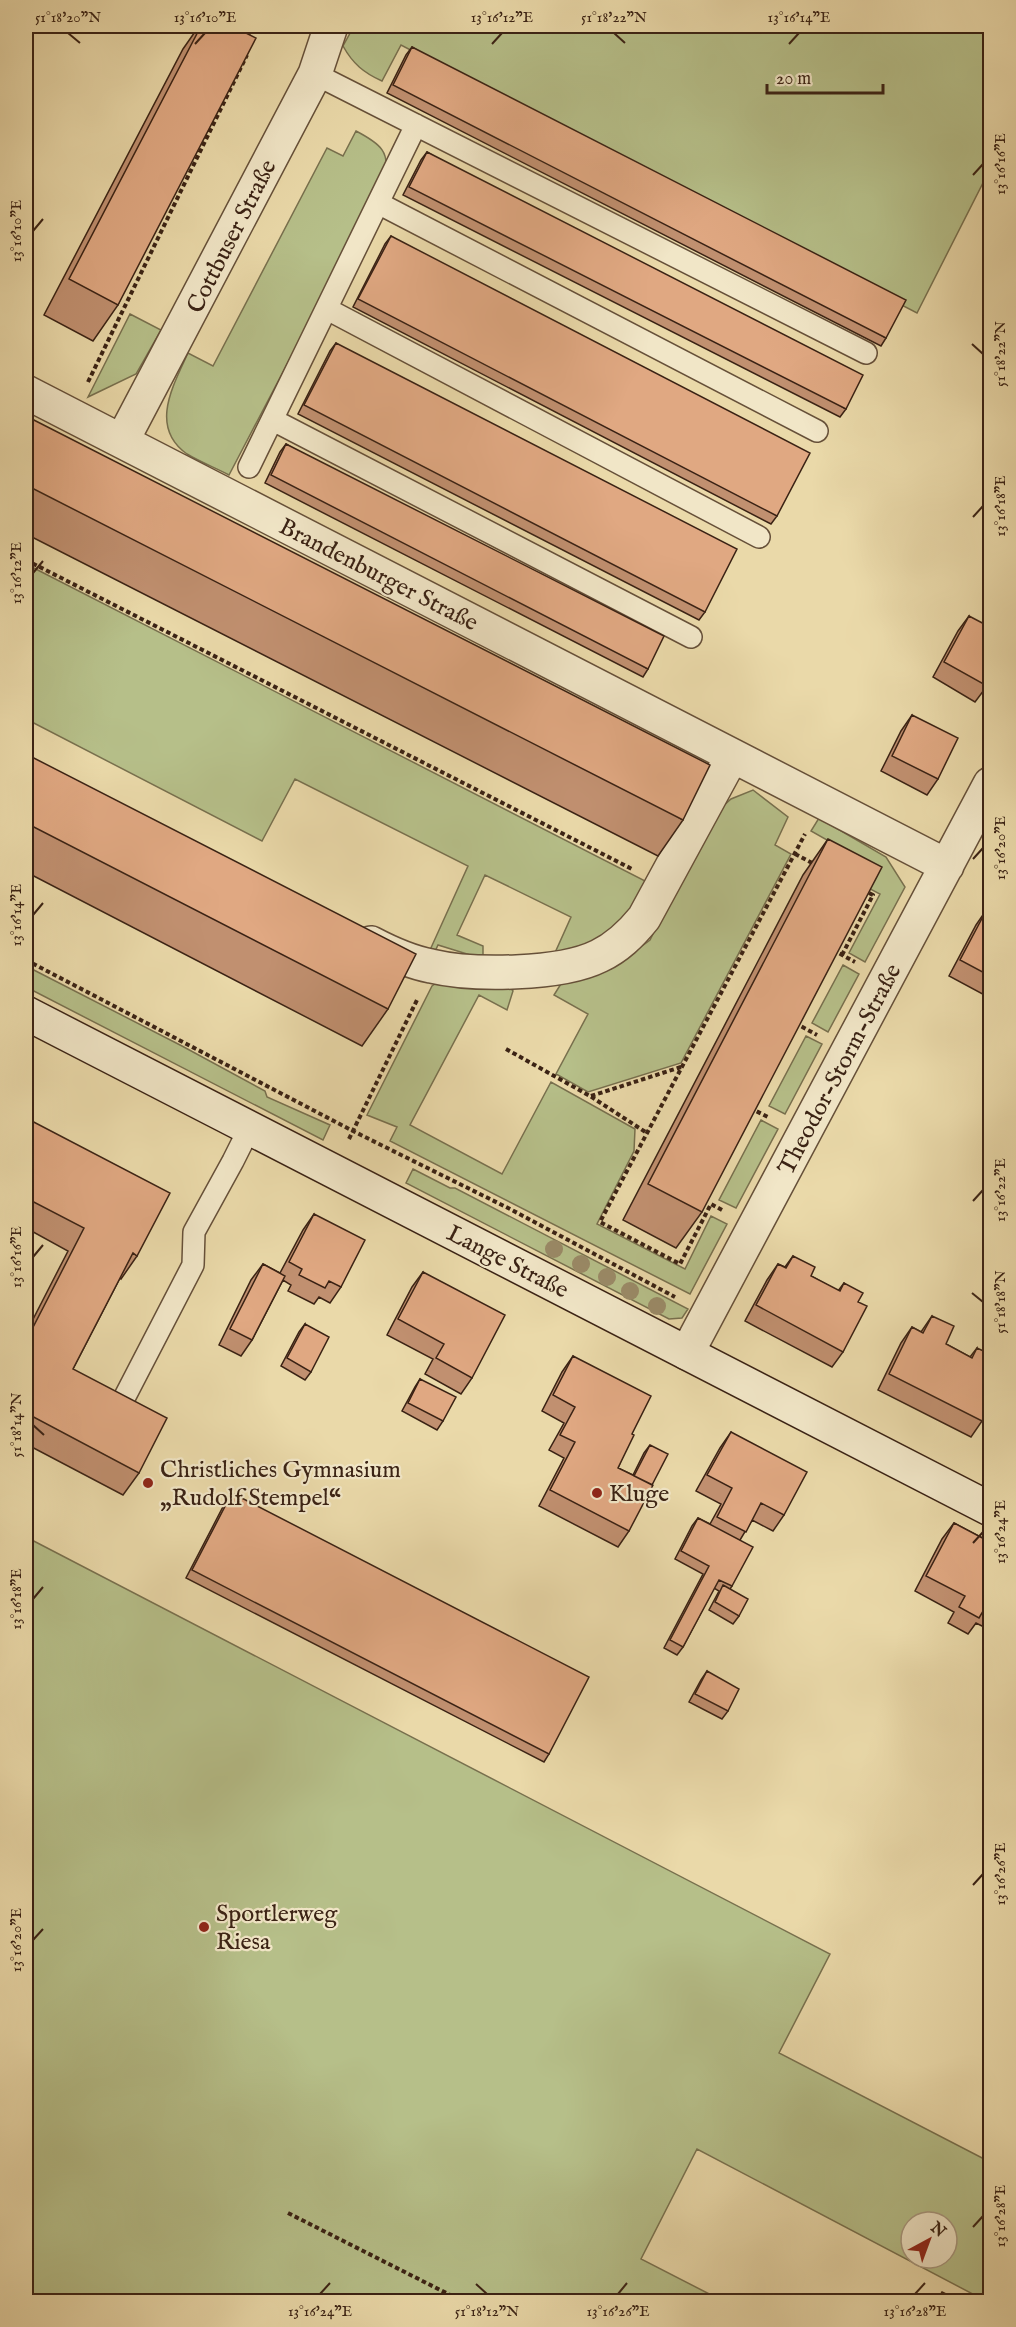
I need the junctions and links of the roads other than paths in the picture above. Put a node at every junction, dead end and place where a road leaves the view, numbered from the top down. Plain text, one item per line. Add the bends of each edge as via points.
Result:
1 (331, 26) edge
2 (315, 74) junction
3 (416, 125) junction
4 (378, 203) junction
5 (327, 309) junction
6 (866, 353) dead end
7 (26, 392) edge
8 (273, 420) junction
9 (817, 431) dead end
10 (122, 441) junction
11 (249, 467) dead end
12 (759, 537) dead end
13 (692, 638) dead end
14 (732, 756) junction
15 (990, 784) edge
16 (947, 866) junction
17 (346, 930) edge
18 (26, 1013) edge
19 (249, 1129) junction
20 (687, 1353) junction
21 (119, 1408) edge
22 (990, 1509) edge

1 - 2 street, Cottbuser Straße
2 - 3 lane
2 - 10 street, Cottbuser Straße
3 - 4 lane
3 - 6 lane
4 - 5 lane
4 - 9 lane
5 - 8 lane
5 - 12 lane
7 - 10 street, Brandenburger Straße
8 - 11 lane
8 - 13 lane
10 - 14 street, Brandenburger Straße
14 - 16 street, Brandenburger Straße
14 - 17 street via 644,918 627,939 598,957 554,969 508,973 433,967 408,960
15 - 16 street, Theodor-Storm-Straße
16 - 20 street, Theodor-Storm-Straße
18 - 19 street, Lange Straße
19 - 20 street, Lange Straße
19 - 21 lane via 194,1232 193,1265
20 - 22 street, Lange Straße

